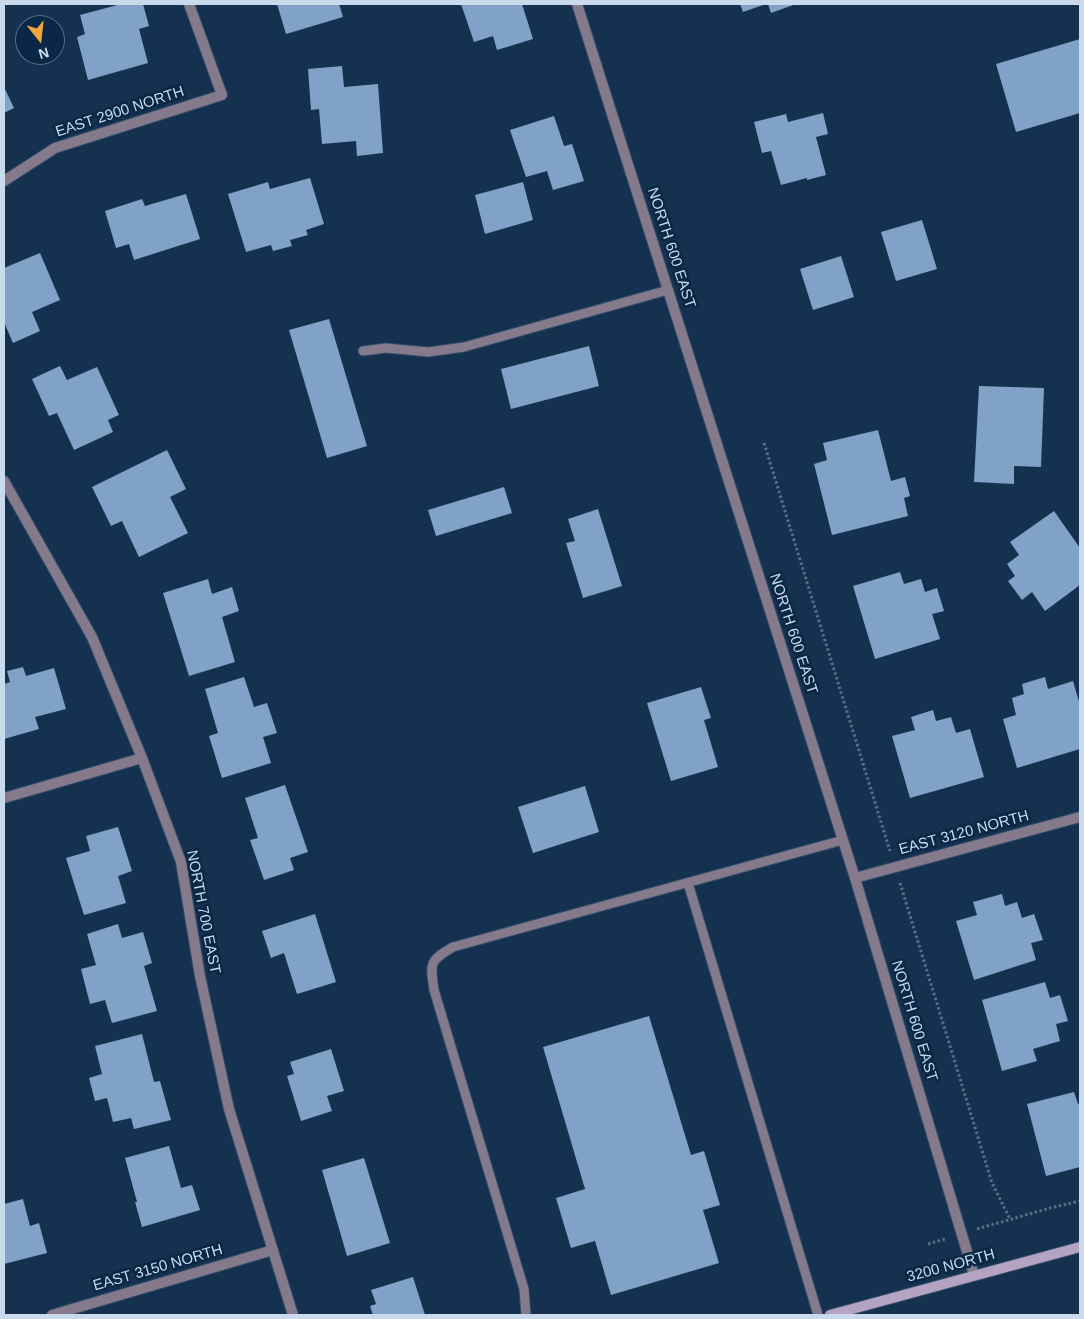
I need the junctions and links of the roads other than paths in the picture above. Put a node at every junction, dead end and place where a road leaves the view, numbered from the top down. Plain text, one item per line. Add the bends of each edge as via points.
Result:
1 (189, 4) edge
2 (577, 4) edge
3 (4, 180) edge
4 (668, 290) junction
5 (363, 352) dead end
6 (4, 481) edge
7 (142, 758) junction
8 (4, 798) edge
9 (1080, 817) edge
10 (843, 840) junction
11 (856, 878) junction
12 (688, 883) junction
13 (1080, 1247) edge
14 (273, 1250) junction
15 (974, 1275) junction
16 (52, 1315) edge
17 (293, 1315) edge
18 (526, 1315) edge
19 (818, 1315) edge
20 (830, 1315) edge

1 - 3 street, EAST 2900 NORTH via 222,95 55,148
2 - 4 street, NORTH 600 EAST
4 - 5 lane via 464,348 428,352 386,348
4 - 10 street, NORTH 600 EAST
6 - 7 street, NORTH 700 EAST via 92,637
7 - 8 street
7 - 14 street, NORTH 700 EAST via 181,862 200,976 230,1109
9 - 11 street, EAST 3120 NORTH
10 - 11 street, NORTH 600 EAST
10 - 12 lane
11 - 15 street, NORTH 600 EAST
12 - 18 lane via 452,947 436,957 431,969 434,990 524,1289
12 - 19 lane
13 - 15 street, 3200 NORTH
14 - 16 street, EAST 3150 NORTH
14 - 17 street, NORTH 700 EAST
15 - 20 street, 3200 NORTH

